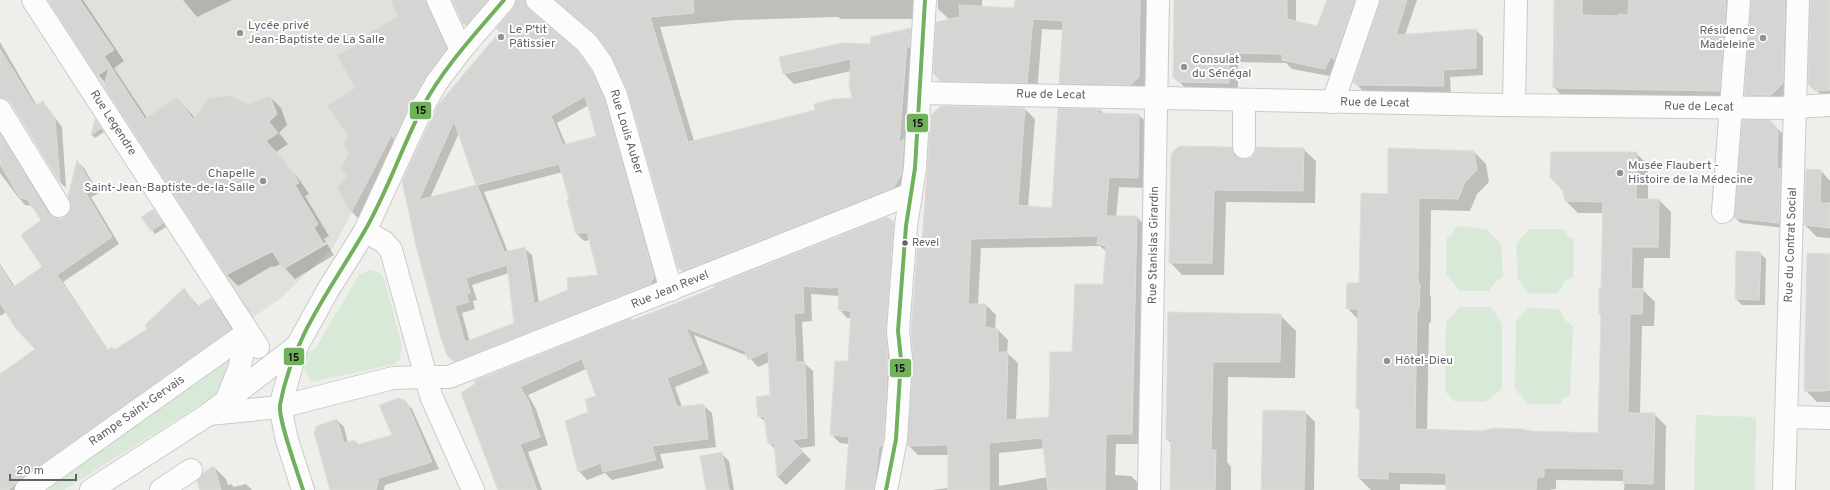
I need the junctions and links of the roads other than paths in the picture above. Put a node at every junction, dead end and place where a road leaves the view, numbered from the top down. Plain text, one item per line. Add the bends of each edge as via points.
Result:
1 (33, 0) edge
2 (438, 0) edge
3 (504, 0) edge
4 (537, 0) edge
5 (925, 0) edge
6 (1158, 0) edge
7 (1368, 0) edge
8 (1516, 0) edge
9 (1739, 0) edge
10 (1798, 0) edge
11 (461, 50) junction
12 (920, 92) junction
13 (1156, 97) junction
14 (1244, 100) junction
15 (1333, 102) junction
16 (1514, 104) junction
17 (1830, 105) edge
18 (1730, 107) junction
19 (1795, 108) junction
20 (0, 110) edge
21 (1244, 147) dead end
22 (911, 194) junction
23 (59, 206) dead end
24 (1723, 212) dead end
25 (365, 230) junction
26 (671, 290) junction
27 (253, 339) junction
28 (297, 346) junction
29 (426, 378) junction
30 (227, 399) junction
31 (280, 408) junction
32 (209, 414) junction
33 (1787, 417) junction
34 (1830, 418) edge
35 (191, 470) dead end
36 (26, 490) edge
37 (92, 490) edge
38 (161, 490) edge
39 (303, 490) edge
40 (473, 490) edge
41 (886, 490) edge
42 (1150, 490) edge
43 (1784, 490) edge

1 - 27 street, Rue Legendre
2 - 11 street
3 - 11 street
4 - 26 street, Rue Louis Auber via 587,43 602,64 616,95
5 - 12 street
6 - 13 street, Rue Stanislas Girardin
7 - 15 street
8 - 16 street
9 - 18 street
10 - 19 street, Rue du Contrat Social
11 - 25 street via 437,82 422,108
12 - 13 street, Rue de Lecat
12 - 22 street
13 - 14 street, Rue de Lecat
13 - 42 street, Rue Stanislas Girardin
14 - 15 street, Rue de Lecat
14 - 21 street
15 - 16 street, Rue de Lecat
16 - 18 street, Rue de Lecat
17 - 19 street, Rue de Lecat
18 - 19 street, Rue de Lecat
18 - 24 street
19 - 33 street, Rue du Contrat Social
20 - 23 street
22 - 26 street, Rue Jean Revel
22 - 41 street via 898,331 901,359 896,439
25 - 28 street
25 - 29 street via 384,242 391,250
26 - 29 street, Rue Jean Revel via 449,377
27 - 30 street
27 - 36 street, Rampe Saint-Gervais
28 - 30 street
28 - 31 street
29 - 31 street, Rue Jean Revel via 392,378
29 - 40 street via 431,396
30 - 32 street
31 - 32 street, Rue Jean Revel
31 - 39 street
32 - 37 street
33 - 34 street
33 - 43 street, Rue du Contrat Social
35 - 38 street

